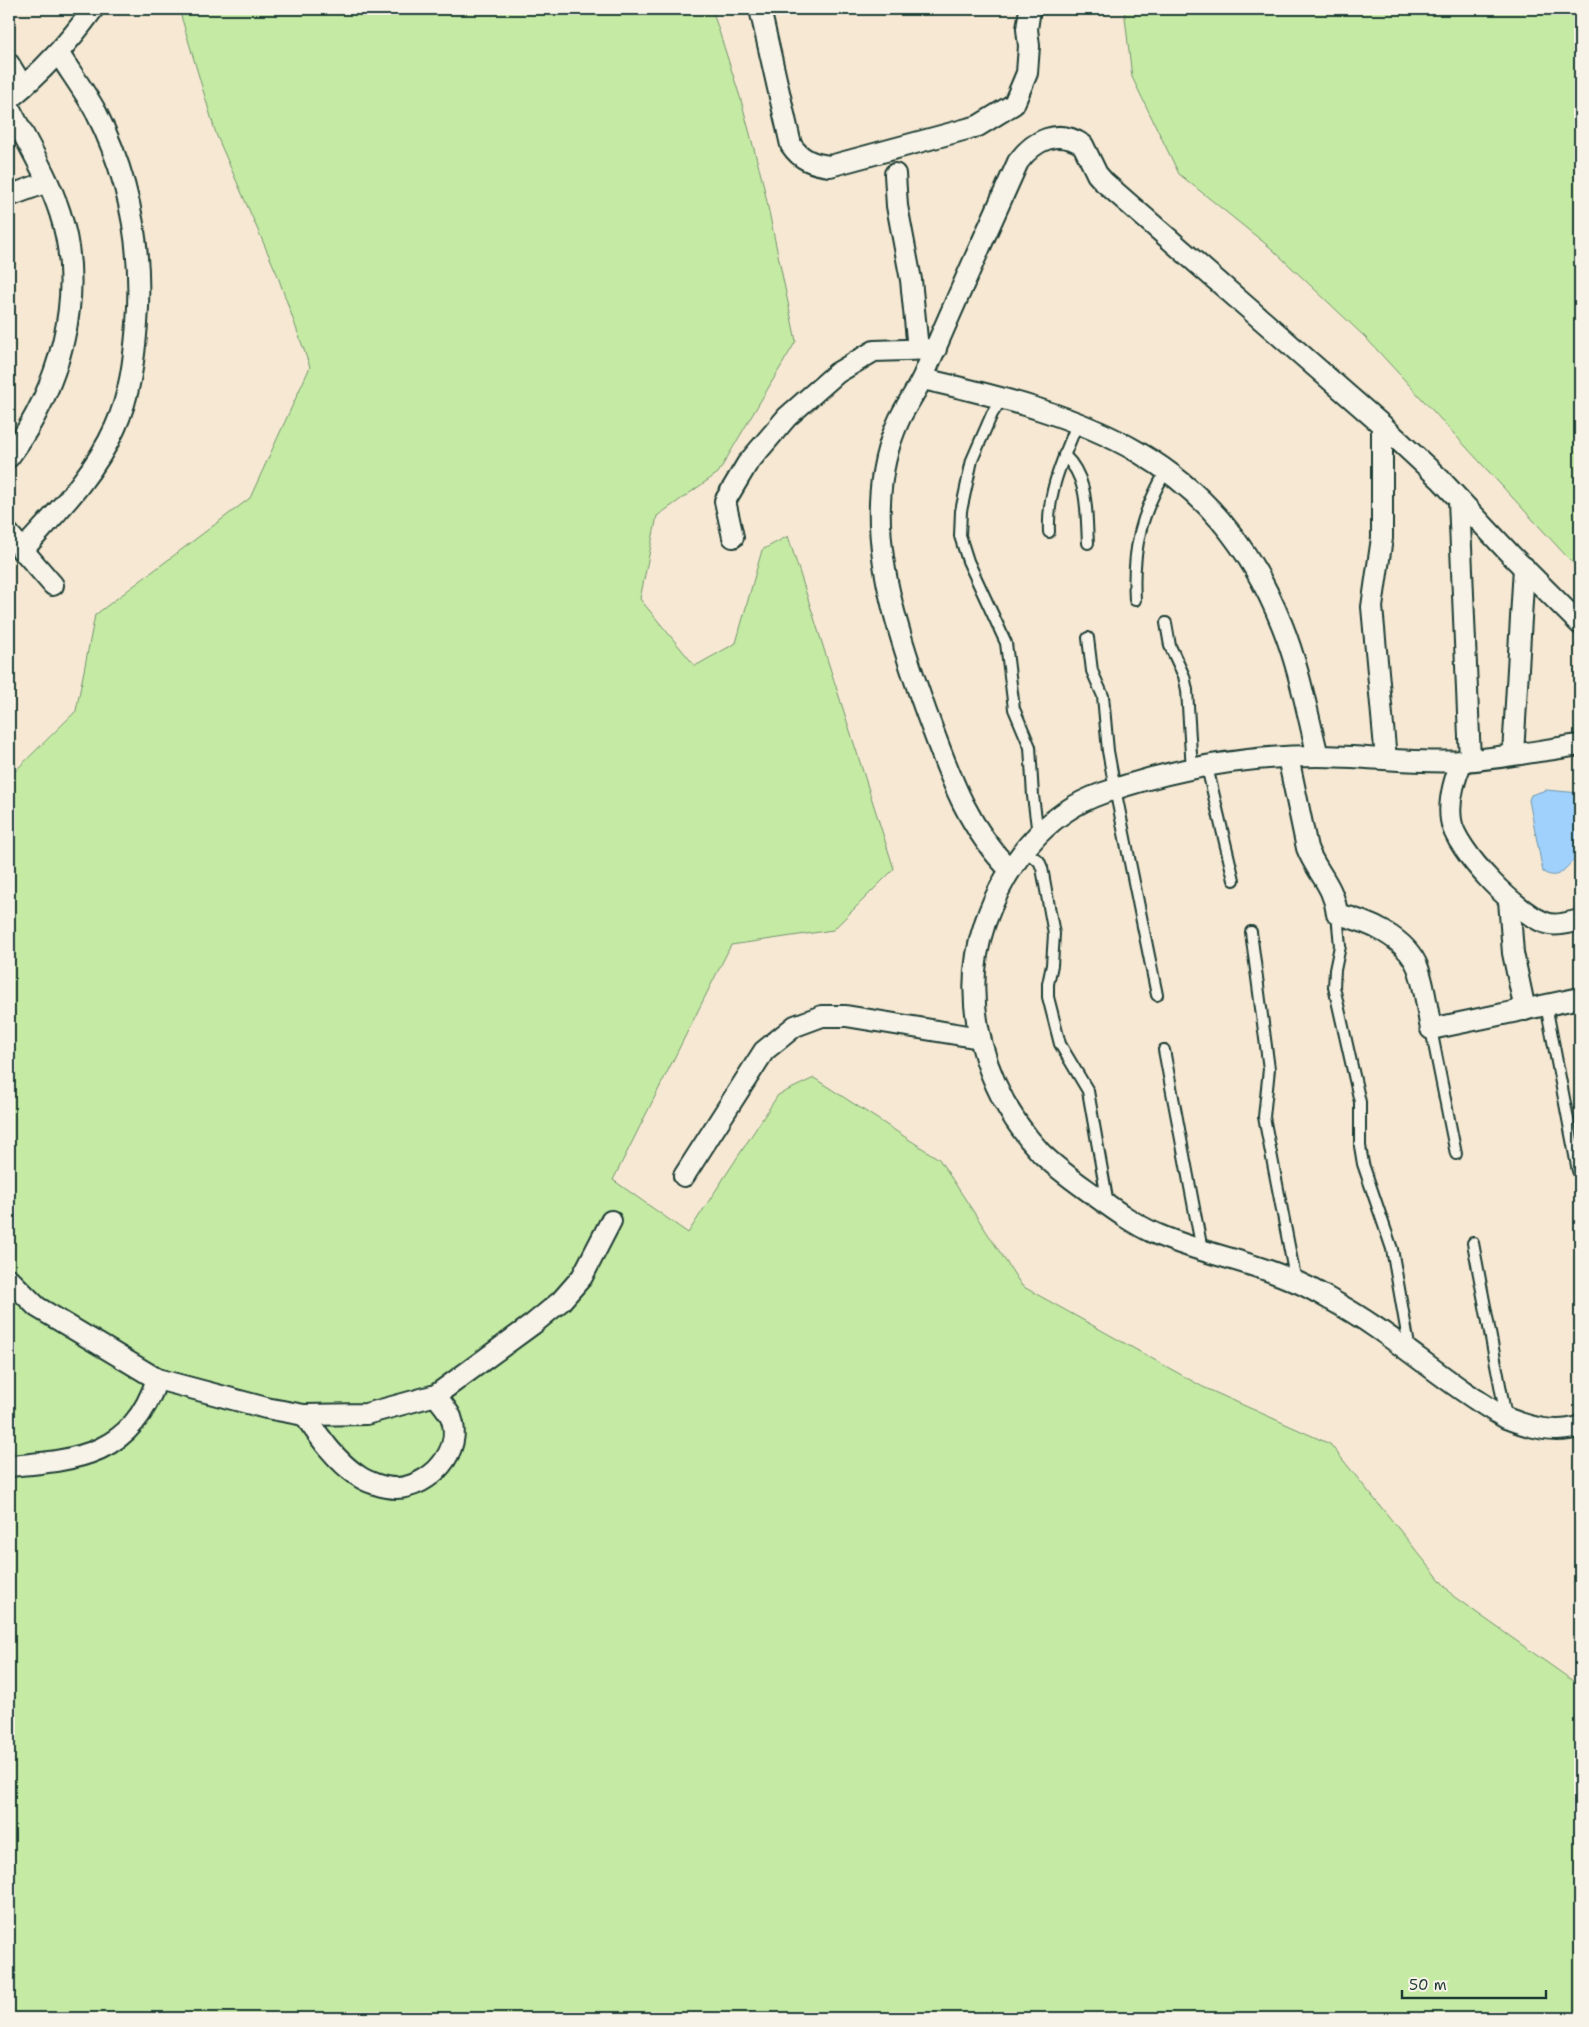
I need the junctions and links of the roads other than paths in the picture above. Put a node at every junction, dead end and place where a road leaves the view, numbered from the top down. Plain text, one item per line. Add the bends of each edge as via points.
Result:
1 (93, 9) edge
2 (760, 9) edge
3 (1030, 9) edge
4 (59, 54) junction
5 (9, 64) edge
6 (16, 93) edge
7 (9, 107) edge
8 (895, 174) dead end
9 (47, 182) junction
10 (9, 196) edge
11 (927, 349) junction
12 (923, 379) junction
13 (1002, 397) junction
14 (1078, 422) junction
15 (1382, 425) junction
16 (1064, 455) junction
17 (9, 457) edge
18 (1166, 471) junction
19 (1459, 500) junction
20 (1049, 532) dead end
21 (9, 534) edge
22 (733, 537) dead end
23 (1088, 543) dead end
24 (22, 551) junction
25 (1524, 567) junction
26 (53, 585) dead end
27 (1135, 600) dead end
28 (1166, 623) dead end
29 (1580, 624) edge
30 (1088, 638) dead end
31 (1580, 745) edge
32 (1513, 754) junction
33 (1318, 756) junction
34 (1288, 757) junction
35 (1386, 758) junction
36 (1466, 760) junction
37 (1199, 769) junction
38 (1115, 789) junction
39 (1038, 834) junction
40 (1024, 850) junction
41 (1010, 870) junction
42 (1234, 880) dead end
43 (1509, 900) junction
44 (1337, 914) junction
45 (1580, 920) edge
46 (1251, 932) dead end
47 (1157, 995) dead end
48 (1580, 998) edge
49 (1546, 1005) junction
50 (1524, 1010) junction
51 (1431, 1029) junction
52 (980, 1038) junction
53 (1164, 1050) dead end
54 (1456, 1154) dead end
55 (1578, 1170) dead end
56 (684, 1176) dead end
57 (1108, 1205) junction
58 (611, 1222) dead end
59 (1473, 1243) dead end
60 (1202, 1250) junction
61 (9, 1279) edge
62 (1296, 1282) junction
63 (1410, 1352) junction
64 (157, 1379) junction
65 (436, 1395) junction
66 (304, 1414) junction
67 (1506, 1418) junction
68 (1580, 1426) edge
69 (9, 1466) edge

1 - 4 street
2 - 3 street via 791,145 806,160 830,166 978,126 1014,104 1027,73
4 - 6 street
4 - 24 street via 95,110 123,179 137,236 138,308 132,375 115,429 74,493
5 - 6 street
7 - 9 street
8 - 11 street via 897,206
9 - 10 street
9 - 17 street via 66,238 68,321 57,365 40,407
11 - 12 street
11 - 15 street via 1018,162 1039,142 1052,136 1062,136 1083,145 1096,174 1104,182
11 - 22 street via 874,351 837,373 787,417 747,464 725,501
12 - 13 street
12 - 41 street via 899,420 884,469 880,522 886,572 904,644 940,750 976,830
13 - 14 street
13 - 39 lane via 972,460 961,511 960,536 968,561 1006,643 1014,709 1030,746
14 - 16 lane
14 - 18 street via 1131,446
15 - 19 street
15 - 35 street via 1382,538 1372,607
16 - 20 lane via 1051,490
16 - 23 lane via 1074,464 1083,486
18 - 27 lane via 1154,492 1137,538 1133,572
18 - 33 street via 1191,490 1230,532 1264,584 1294,657
19 - 25 street
19 - 36 street
21 - 24 street
24 - 26 street
25 - 29 street
25 - 32 street
28 - 37 lane via 1170,646 1184,676
30 - 38 lane via 1092,671 1103,696
31 - 32 street
32 - 36 street
33 - 34 street
33 - 35 street
34 - 37 street via 1248,759
34 - 44 street via 1307,848 1328,883
35 - 36 street
36 - 43 street via 1452,785 1450,820 1455,837
37 - 38 street
37 - 42 lane
38 - 39 street via 1066,810
38 - 47 lane
39 - 40 street
40 - 41 street
40 - 57 lane via 1039,861 1042,868 1054,934 1048,997 1060,1044 1088,1091
41 - 52 street via 1000,885 977,950 973,990
43 - 45 street via 1530,917 1551,925
43 - 50 street via 1513,953
44 - 51 street via 1370,924 1409,953 1418,967
44 - 63 lane via 1340,946 1334,987 1360,1102 1363,1164 1392,1250
46 - 62 lane via 1269,1069 1264,1117
48 - 49 street
49 - 50 street
49 - 55 lane
50 - 51 street
51 - 54 lane
52 - 56 street via 846,1016 822,1016 795,1026 764,1051
52 - 57 street via 998,1087 1042,1154
53 - 60 lane
57 - 60 street via 1156,1234
58 - 65 street via 582,1277 561,1301
59 - 67 lane
60 - 62 street
61 - 64 street via 37,1308
62 - 63 street via 1335,1302
63 - 67 street
64 - 66 street via 266,1408
64 - 69 street via 150,1398 130,1430 106,1446 85,1456
65 - 66 street via 366,1414
65 - 66 street via 451,1417 454,1437 450,1453 423,1481 396,1488 357,1476 336,1457
67 - 68 street via 1535,1428

